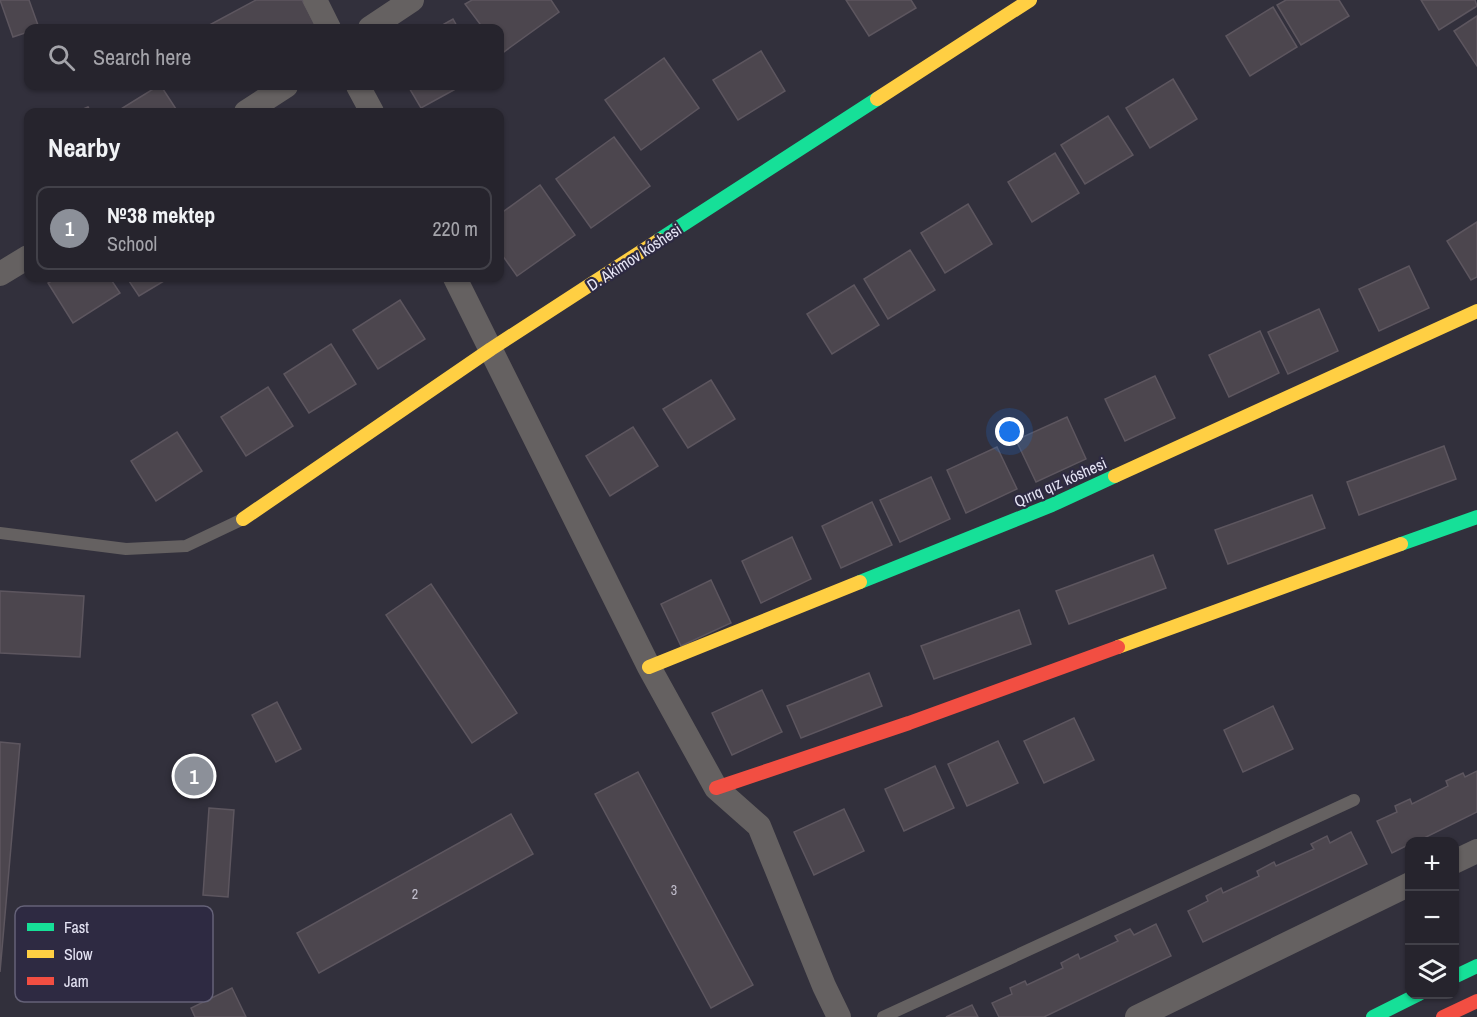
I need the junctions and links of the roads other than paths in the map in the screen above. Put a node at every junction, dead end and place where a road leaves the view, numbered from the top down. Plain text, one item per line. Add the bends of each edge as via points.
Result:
1 (315, 0) edge
2 (412, 0) edge
3 (1030, 0) edge
4 (327, 24) edge
5 (376, 24) edge
6 (280, 90) edge
7 (360, 90) edge
8 (252, 108) edge
9 (370, 108) edge
10 (24, 259) edge
11 (0, 274) edge
12 (457, 282) edge
13 (1477, 311) edge
14 (491, 350) junction
15 (1477, 517) edge
16 (243, 519) joint
17 (0, 533) edge
18 (649, 667) junction
19 (716, 788) junction
20 (1354, 800) dead end
21 (1477, 851) edge
22 (1459, 860) edge
23 (1405, 886) edge
24 (1477, 966) edge
25 (1459, 975) edge
26 (1409, 999) edge
27 (1477, 1001) edge
28 (839, 1017) edge
29 (883, 1017) edge
30 (1137, 1017) edge
31 (1372, 1017) edge
32 (1443, 1017) edge

1 - 4 street
2 - 5 street
3 - 14 street, D. Akimov kóshesi
6 - 8 street
7 - 9 street
10 - 11 street
12 - 14 street
13 - 18 street, Qırıq qız kóshesi via 1052,505
14 - 16 street, D. Akimov kóshesi
14 - 18 street
15 - 19 street via 909,723
16 - 17 lane via 186,546 126,549
18 - 19 street
19 - 28 street via 759,826
20 - 29 lane
21 - 22 street
23 - 30 street
24 - 25 street
26 - 31 street
27 - 32 street

